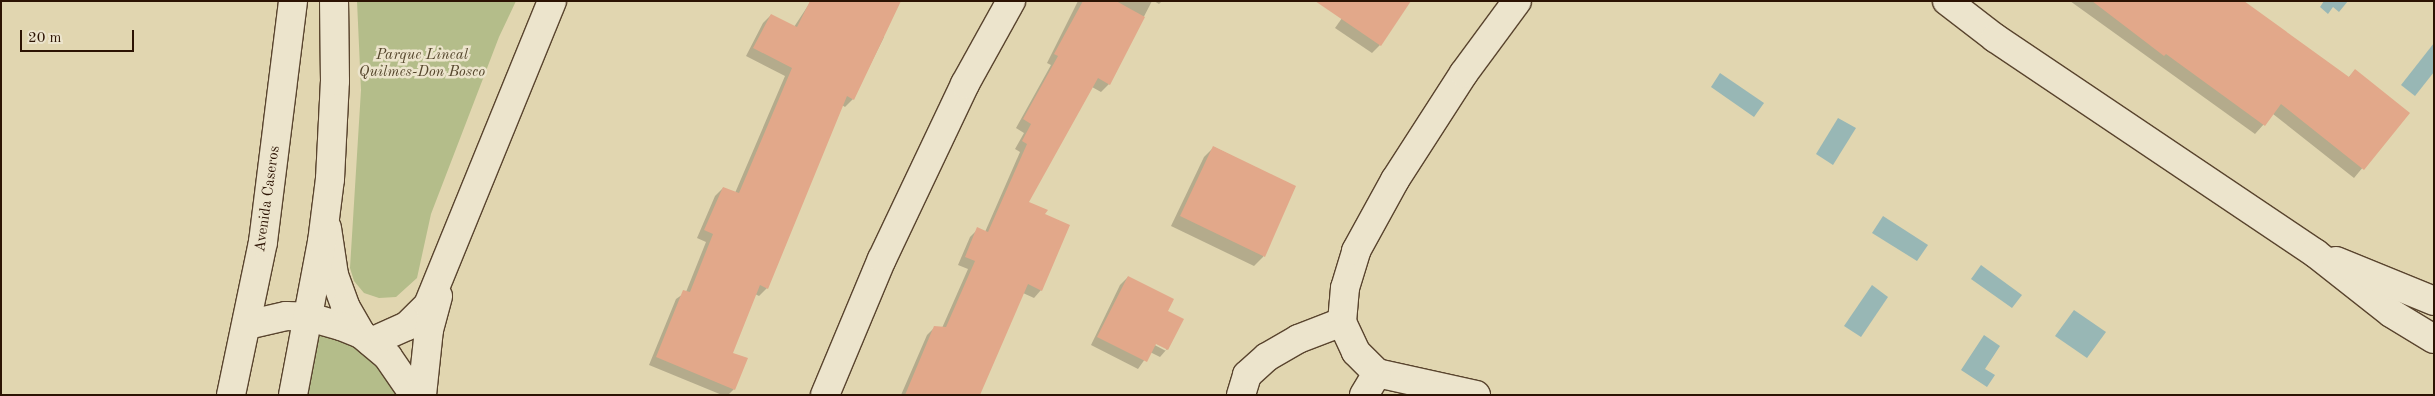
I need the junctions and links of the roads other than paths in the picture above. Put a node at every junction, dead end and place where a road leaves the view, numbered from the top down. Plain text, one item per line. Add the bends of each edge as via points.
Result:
1 (293, 1) edge
2 (334, 1) edge
3 (552, 1) edge
4 (1011, 1) edge
5 (1517, 1) edge
6 (1947, 1) edge
7 (326, 211) junction
8 (2315, 253) junction
9 (448, 261) junction
10 (2434, 300) edge
11 (309, 317) junction
12 (1342, 322) junction
13 (247, 325) junction
14 (366, 338) junction
15 (2434, 339) edge
16 (1370, 384) edge
17 (231, 395) edge
18 (293, 395) edge
19 (414, 395) edge
20 (422, 395) edge
21 (825, 395) edge
22 (1241, 395) edge
23 (1476, 395) edge

1 - 13 street, Avenida Caseros via 263,242
2 - 7 street via 335,81
3 - 9 street
4 - 21 street via 965,84 882,259
5 - 12 street via 1464,73 1396,180 1356,251 1345,288
6 - 8 street via 2027,60
7 - 11 street
7 - 14 street via 334,275 345,306
8 - 10 street
8 - 15 street via 2385,308
9 - 14 street via 428,305 407,326
9 - 20 street via 429,330
11 - 13 street via 286,316
11 - 14 street
11 - 18 street
12 - 16 street
12 - 22 street via 1298,339 1267,357 1247,375
13 - 17 street, Avenida Caseros
14 - 19 street via 388,357
16 - 23 street

